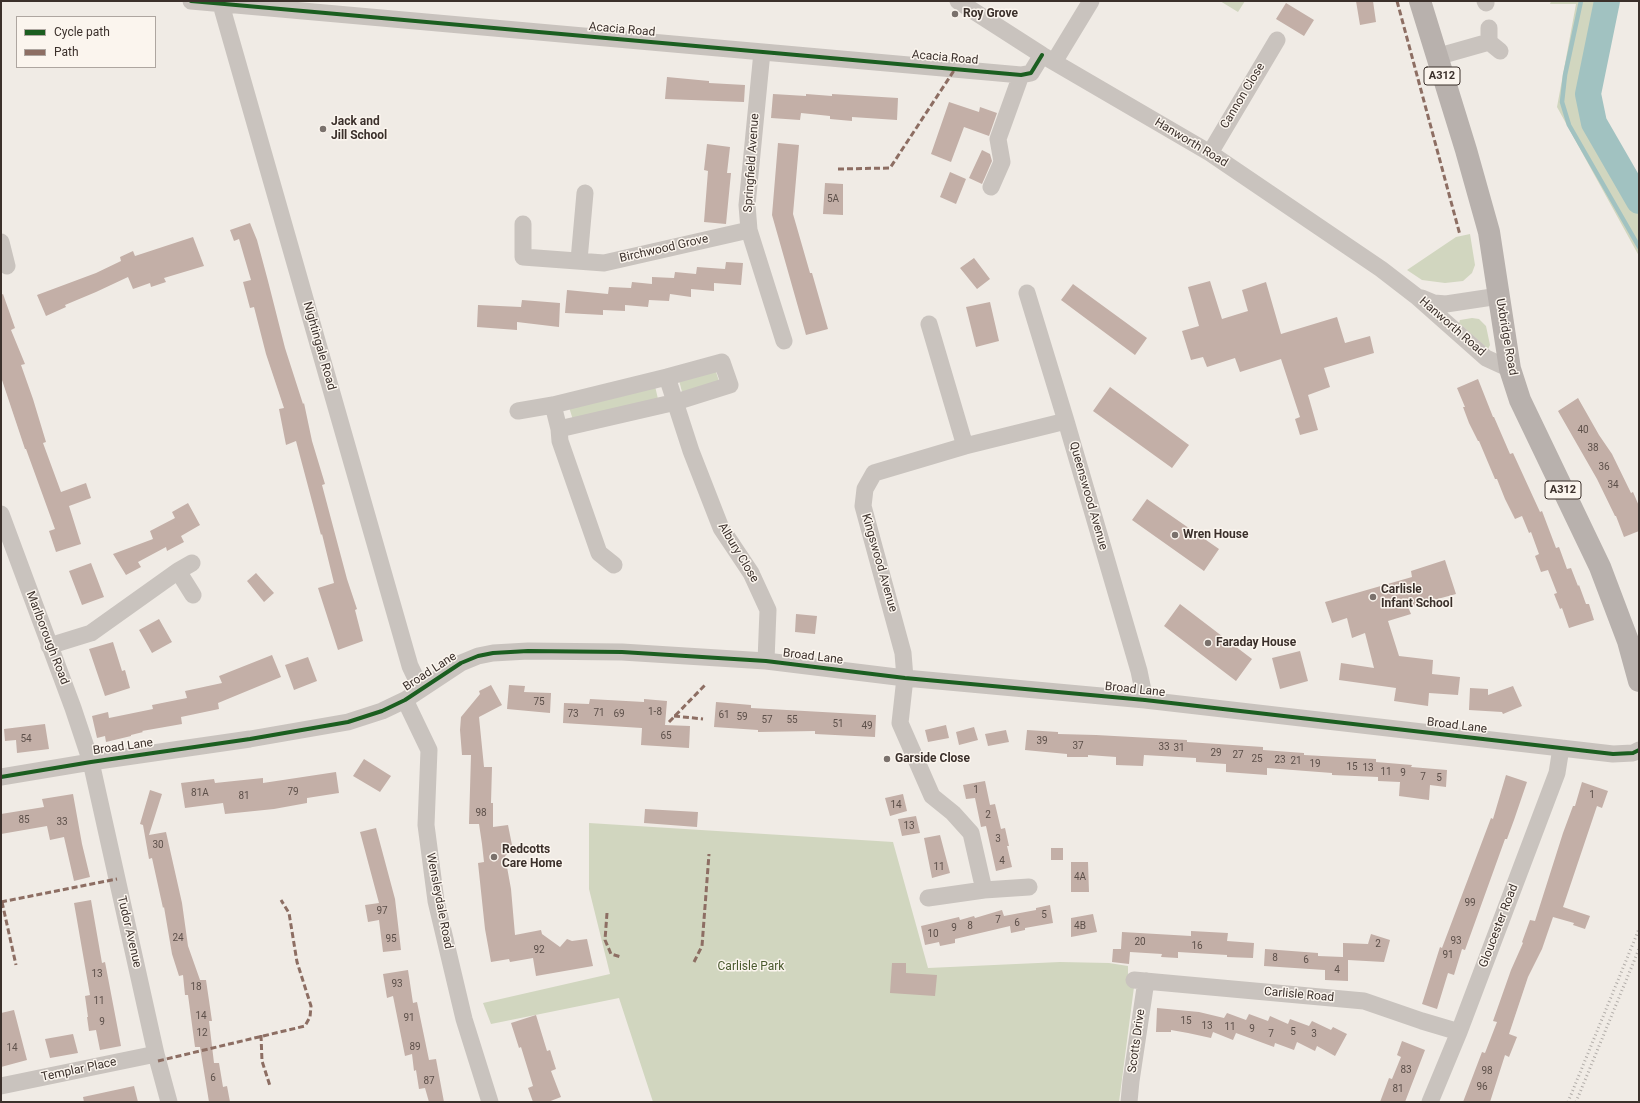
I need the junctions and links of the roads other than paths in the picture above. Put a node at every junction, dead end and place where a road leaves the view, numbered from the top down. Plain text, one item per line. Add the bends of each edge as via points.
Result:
1 (191, 1) edge
2 (958, 1) edge
3 (1091, 1) edge
4 (1420, 1) edge
5 (220, 2) edge
6 (1277, 40) dead end
7 (1493, 40) dead end
8 (762, 52) junction
9 (1436, 57) junction
10 (1048, 59) junction
11 (1021, 75) junction
12 (1210, 153) junction
13 (991, 187) dead end
14 (585, 192) dead end
15 (523, 224) dead end
16 (749, 230) junction
17 (1, 242) edge
18 (579, 260) junction
19 (7, 266) dead end
20 (1027, 293) dead end
21 (1416, 296) junction
22 (1499, 296) junction
23 (930, 324) dead end
24 (784, 341) dead end
25 (1510, 369) junction
26 (667, 377) junction
27 (676, 402) junction
28 (553, 405) junction
29 (518, 411) dead end
30 (1066, 421) junction
31 (559, 429) junction
32 (965, 446) junction
33 (1, 514) edge
34 (614, 565) dead end
35 (193, 594) dead end
36 (49, 646) junction
37 (766, 661) junction
38 (904, 678) junction
39 (1639, 681) edge
40 (421, 689) junction
41 (406, 700) junction
42 (1145, 700) junction
43 (1561, 748) junction
44 (1639, 750) edge
45 (91, 762) junction
46 (1, 777) edge
47 (1030, 887) dead end
48 (984, 890) junction
49 (928, 898) dead end
50 (1140, 980) joint
51 (1459, 1032) junction
52 (156, 1054) junction
53 (1, 1086) edge
54 (169, 1102) edge
55 (490, 1102) edge
56 (1129, 1102) edge
57 (1430, 1102) edge

1 - 5 street, Acacia Road
2 - 10 street, Hanworth Road
3 - 10 street
4 - 9 main road, Uxbridge Road / A312
5 - 8 street, Acacia Road
5 - 40 street, Nightingale Road via 410,666
6 - 12 street, Cannon Close
7 - 9 street
8 - 11 street, Acacia Road
8 - 16 street, Springfield Avenue via 747,205
9 - 22 main road, Uxbridge Road / A312 via 1489,232
10 - 11 street via 1030,73
10 - 12 street, Hanworth Road
11 - 13 street via 998,139 1002,162
12 - 21 street, Hanworth Road via 1381,269
14 - 18 street
15 - 18 street, Birchwood Grove via 522,257
16 - 18 street, Birchwood Grove via 604,263
16 - 24 street, Springfield Avenue
17 - 19 street
20 - 30 street, Queenswood Avenue
21 - 22 street, Hanworth Road via 1434,303 1446,304
21 - 25 street, Hanworth Road via 1486,358
22 - 25 main road, Uxbridge Road / A312
23 - 32 street
25 - 39 main road, Uxbridge Road / A312 via 1520,400 1600,568 1628,641
26 - 27 street, Albury Close
26 - 27 street via 722,362 730,385
26 - 28 street
27 - 31 street
27 - 37 street, Albury Close via 691,451 721,528 751,573 768,610
28 - 29 street
28 - 31 street
30 - 32 street, Kingswood Avenue
30 - 42 street, Queenswood Avenue via 1139,671
31 - 34 street via 560,441 599,553
32 - 38 street, Kingswood Avenue via 874,473 865,489 863,506 903,653
33 - 36 street, Marlborough Road
35 - 36 street via 185,567 91,632
36 - 45 street, Marlborough Road
37 - 38 street, Broad Lane
37 - 40 street, Broad Lane via 622,652 494,653 461,663
38 - 42 street, Broad Lane
38 - 48 street via 900,723 932,796 953,813 971,833
40 - 41 street, Broad Lane
41 - 45 street, Broad Lane via 348,722
41 - 55 street, Wensleydale Road via 429,750 426,825 436,901 464,1019
42 - 43 street, Broad Lane
43 - 44 street, Broad Lane via 1613,754 1633,753
43 - 51 street, Gloucester Road via 1557,773
45 - 46 street, Broad Lane
45 - 52 street, Tudor Avenue
47 - 48 street
48 - 49 street
50 - 51 street, Carlisle Road via 1364,1001
50 - 56 street, Scotts Drive
51 - 57 street, Gloucester Road
52 - 53 street, Templar Place
52 - 54 street, Tudor Avenue

